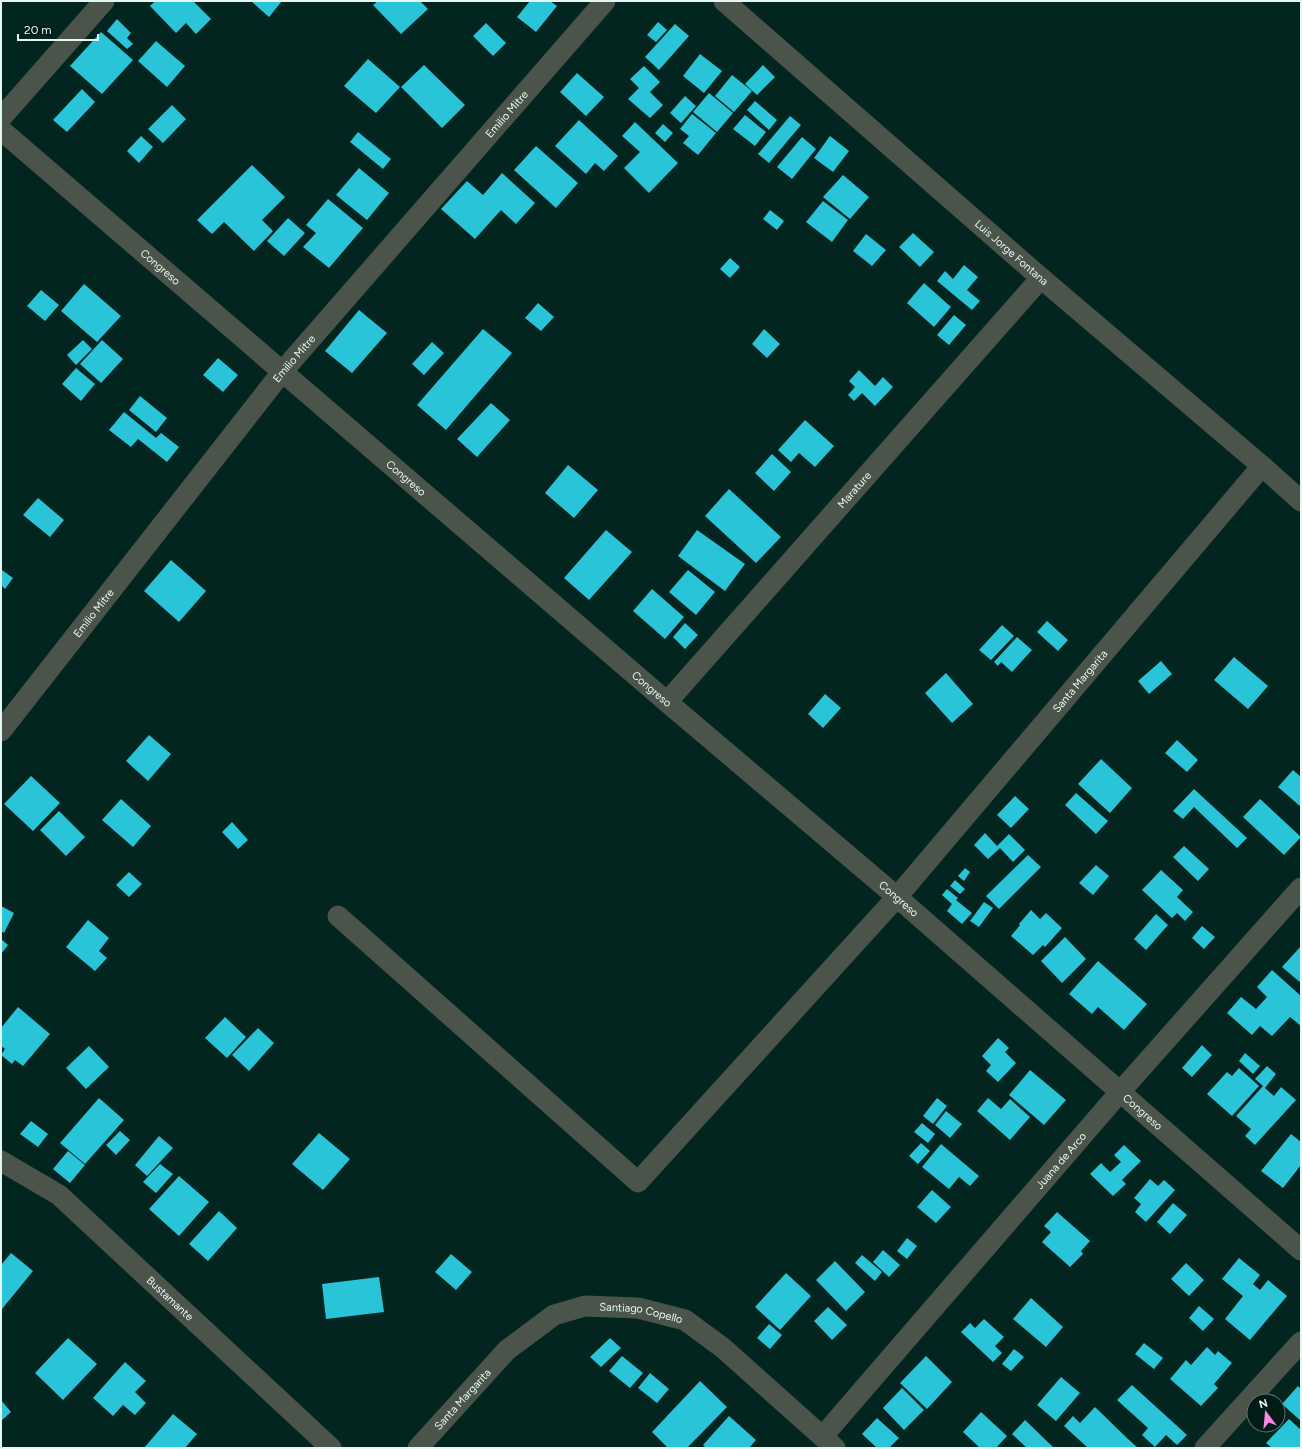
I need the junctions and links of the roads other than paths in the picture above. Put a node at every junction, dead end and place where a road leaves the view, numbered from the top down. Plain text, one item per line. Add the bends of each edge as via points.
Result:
1 (104, 1) edge
2 (605, 1) edge
3 (724, 1) edge
4 (1, 118) edge
5 (1, 130) edge
6 (1041, 278) junction
7 (282, 372) junction
8 (1262, 466) junction
9 (1301, 500) edge
10 (667, 702) junction
11 (1, 730) edge
12 (1301, 888) edge
13 (897, 897) junction
14 (338, 916) dead end
15 (1120, 1092) junction
16 (1, 1161) edge
17 (1301, 1250) edge
18 (1301, 1342) edge
19 (507, 1350) joint
20 (829, 1442) edge
21 (330, 1448) edge
22 (418, 1448) edge
23 (1205, 1448) edge

1 - 4 street
2 - 7 street, Emilio Mitre
3 - 6 street, Luis Jorge Fontana
5 - 7 street, Congreso
6 - 8 street, Luis Jorge Fontana
6 - 10 street, Marature
7 - 10 street, Congreso
7 - 11 street, Emilio Mitre
8 - 9 street, Luis Jorge Fontana
8 - 13 street, Santa Margarita
10 - 13 street, Congreso
12 - 15 street, Juana de Arco
13 - 14 street, Santa Margarita via 638,1182
13 - 15 street, Congreso
15 - 17 street, Congreso
15 - 20 street, Juana de Arco
16 - 21 street, Bustamante via 59,1195
18 - 23 street
19 - 20 street, Santiago Copello via 554,1315 585,1306 638,1308 685,1320 723,1348
19 - 22 street, Santa Margarita

